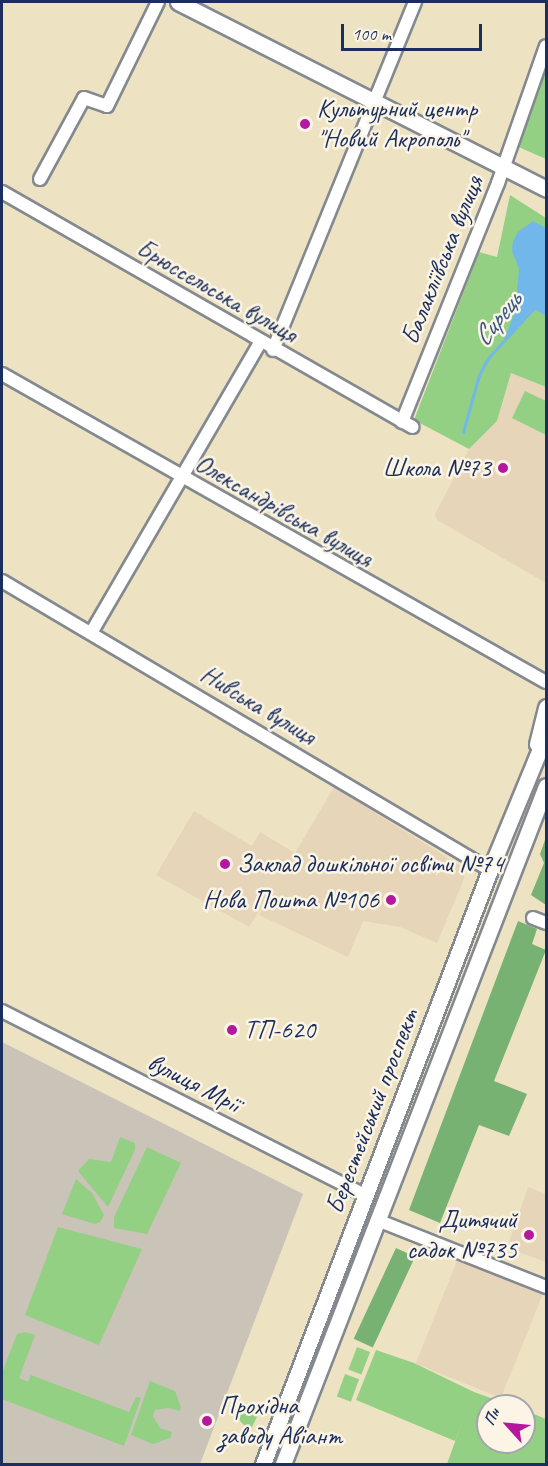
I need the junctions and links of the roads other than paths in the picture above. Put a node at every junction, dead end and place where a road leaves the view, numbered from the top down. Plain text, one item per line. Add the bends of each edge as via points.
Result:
1 (158, 2) edge
2 (178, 2) edge
3 (415, 2) edge
4 (546, 46) edge
5 (374, 101) junction
6 (503, 167) junction
7 (40, 179) dead end
8 (546, 189) edge
9 (2, 192) edge
10 (260, 343) junction
11 (273, 350) junction
12 (2, 374) edge
13 (407, 424) joint
14 (180, 478) junction
15 (2, 581) edge
16 (91, 633) junction
17 (546, 682) edge
18 (546, 707) edge
19 (546, 734) edge
20 (529, 776) junction
21 (546, 786) edge
22 (490, 870) junction
23 (533, 918) dead end
24 (546, 923) edge
25 (2, 1011) edge
26 (366, 1196) junction
27 (377, 1220) junction
28 (546, 1287) edge
29 (263, 1464) edge
30 (283, 1464) edge

1 - 7 street via 107,106 84,98
2 - 5 main road
3 - 5 street
4 - 6 street, Балакліївська вулиця
5 - 6 main road
5 - 11 street
6 - 8 main road
6 - 13 street, Балакліївська вулиця
9 - 10 street, Брюссельська вулиця
10 - 11 street, Брюссельська вулиця
10 - 14 street
11 - 13 street, Брюссельська вулиця
12 - 14 street, Олександрівська вулиця
14 - 16 street
14 - 17 street, Олександрівська вулиця
15 - 16 street, Нивська вулиця
16 - 22 street, Нивська вулиця
18 - 20 main road, Берестейський проспект
19 - 20 main road, Берестейський проспект
20 - 22 main road, Берестейський проспект
21 - 27 main road, Берестейський проспект
22 - 26 main road, Берестейський проспект
23 - 24 street
25 - 26 street, вулиця Мрії
26 - 29 main road, Берестейський проспект
27 - 28 street
27 - 30 main road, Берестейський проспект

